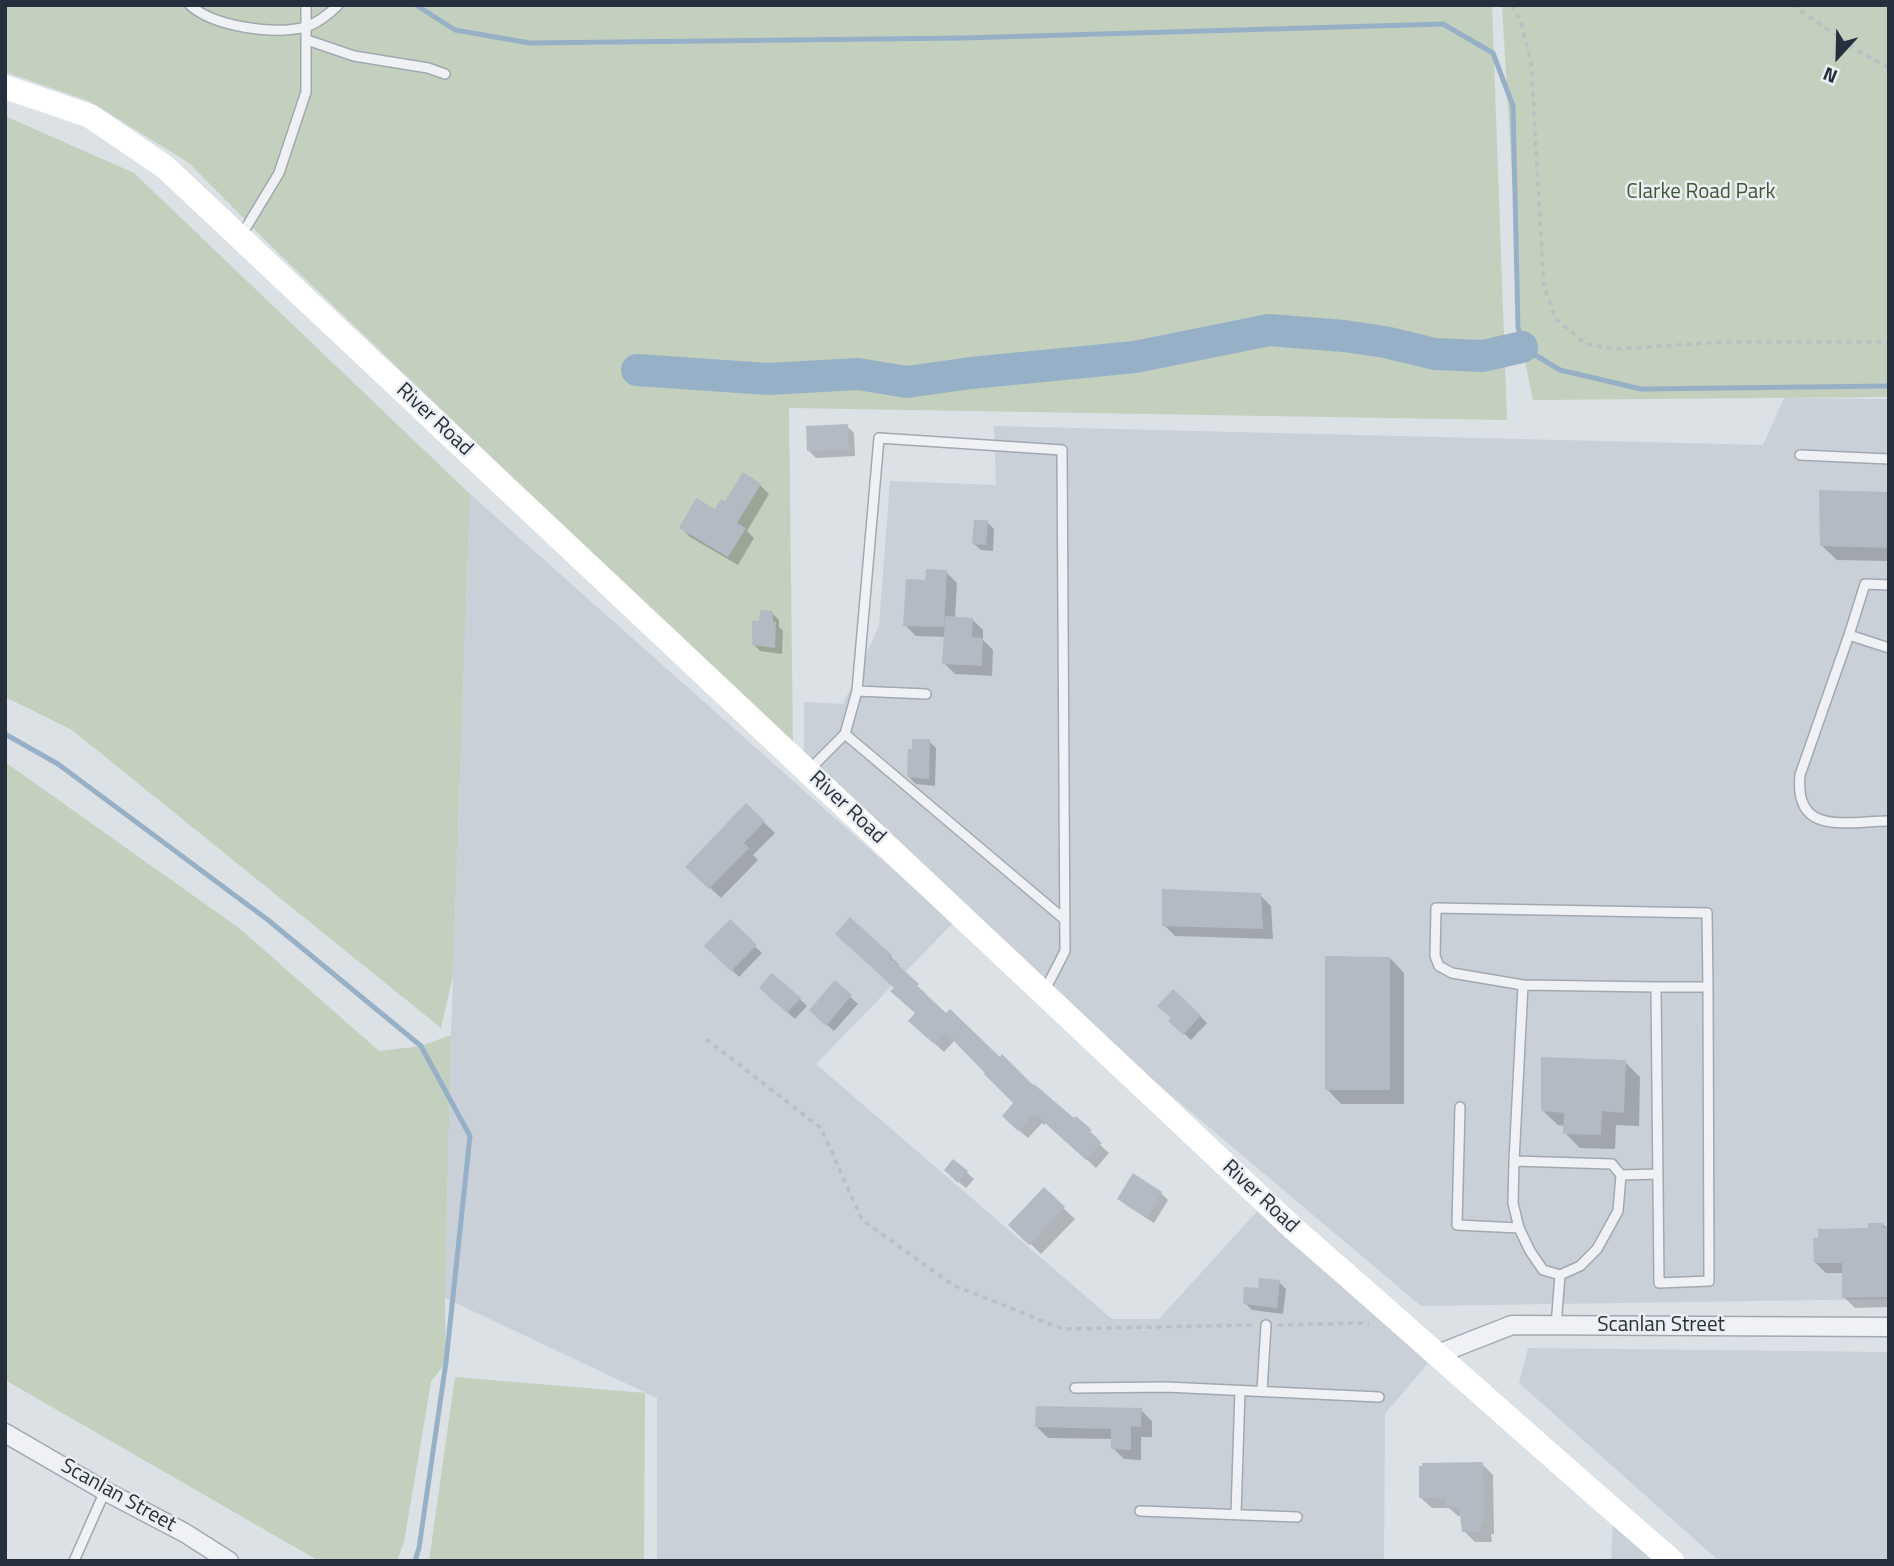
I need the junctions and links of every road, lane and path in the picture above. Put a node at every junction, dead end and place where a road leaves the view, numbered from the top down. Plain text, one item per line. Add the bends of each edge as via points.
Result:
1 (190, 5) edge
2 (306, 5) edge
3 (338, 5) edge
4 (1512, 5) edge
5 (1792, 5) edge
6 (306, 26) junction
7 (307, 40) junction
8 (1889, 68) edge
9 (445, 74) dead end
10 (5, 87) edge
11 (240, 237) junction
12 (1889, 342) edge
13 (1800, 455) dead end
14 (1889, 459) edge
15 (1889, 585) edge
16 (1849, 635) junction
17 (1889, 648) edge
18 (857, 691) junction
19 (926, 694) dead end
20 (845, 734) junction
21 (808, 772) junction
22 (1889, 821) edge
23 (1064, 919) junction
24 (1523, 985) junction
25 (1656, 987) junction
26 (1707, 987) junction
27 (1043, 993) junction
28 (706, 1039) dead end
29 (1460, 1107) dead end
30 (1514, 1161) junction
31 (1658, 1174) junction
32 (1621, 1175) junction
33 (1519, 1228) junction
34 (1560, 1275) junction
35 (1402, 1323) junction
36 (1266, 1325) junction
37 (1556, 1326) junction
38 (1889, 1327) edge
39 (1438, 1354) junction
40 (1075, 1388) dead end
41 (1240, 1391) junction
42 (1262, 1391) junction
43 (1379, 1397) dead end
44 (5, 1433) edge
45 (105, 1491) junction
46 (1140, 1511) dead end
47 (1236, 1514) junction
48 (1297, 1517) dead end
49 (74, 1561) edge
50 (229, 1561) edge
51 (1672, 1561) edge

1 - 6 lane via 200,14 236,26
2 - 6 lane
3 - 6 lane
4 - 12 path via 1531,62 1544,287 1556,319 1586,344 1618,349 1722,342
5 - 8 path
6 - 7 lane
7 - 9 lane via 354,56
7 - 11 lane via 306,92 279,173
10 - 11 street, River Road via 90,116 165,167
11 - 21 street, River Road
13 - 14 lane
15 - 16 lane via 1865,584
16 - 17 lane
16 - 22 lane via 1800,775 1798,793 1815,819
18 - 19 lane
18 - 20 lane
18 - 23 lane via 878,438 1062,450
20 - 21 lane
20 - 23 lane
21 - 27 street, River Road
23 - 27 lane via 1065,951
24 - 25 lane
24 - 26 lane via 1452,973 1439,966 1436,908 1707,913
24 - 30 lane
25 - 26 lane
25 - 31 lane
26 - 31 lane via 1709,1281 1659,1283
27 - 35 street, River Road via 1294,1229
28 - 36 path via 821,1128 862,1220 953,1284 1063,1329
29 - 33 lane via 1457,1225
30 - 32 lane via 1612,1164
30 - 33 lane via 1513,1203
31 - 32 lane
32 - 34 lane via 1618,1211 1597,1249 1580,1266
33 - 34 lane via 1543,1270
34 - 37 lane
35 - 36 path
35 - 39 street, River Road
36 - 42 lane
37 - 38 street, Scanlan Street
37 - 39 street, Scanlan Street via 1512,1325
39 - 51 street, River Road
40 - 41 lane
41 - 42 lane
41 - 47 lane
42 - 43 lane
44 - 45 street, Scanlan Street
45 - 49 lane
45 - 50 street, Scanlan Street
46 - 47 lane
47 - 48 lane

